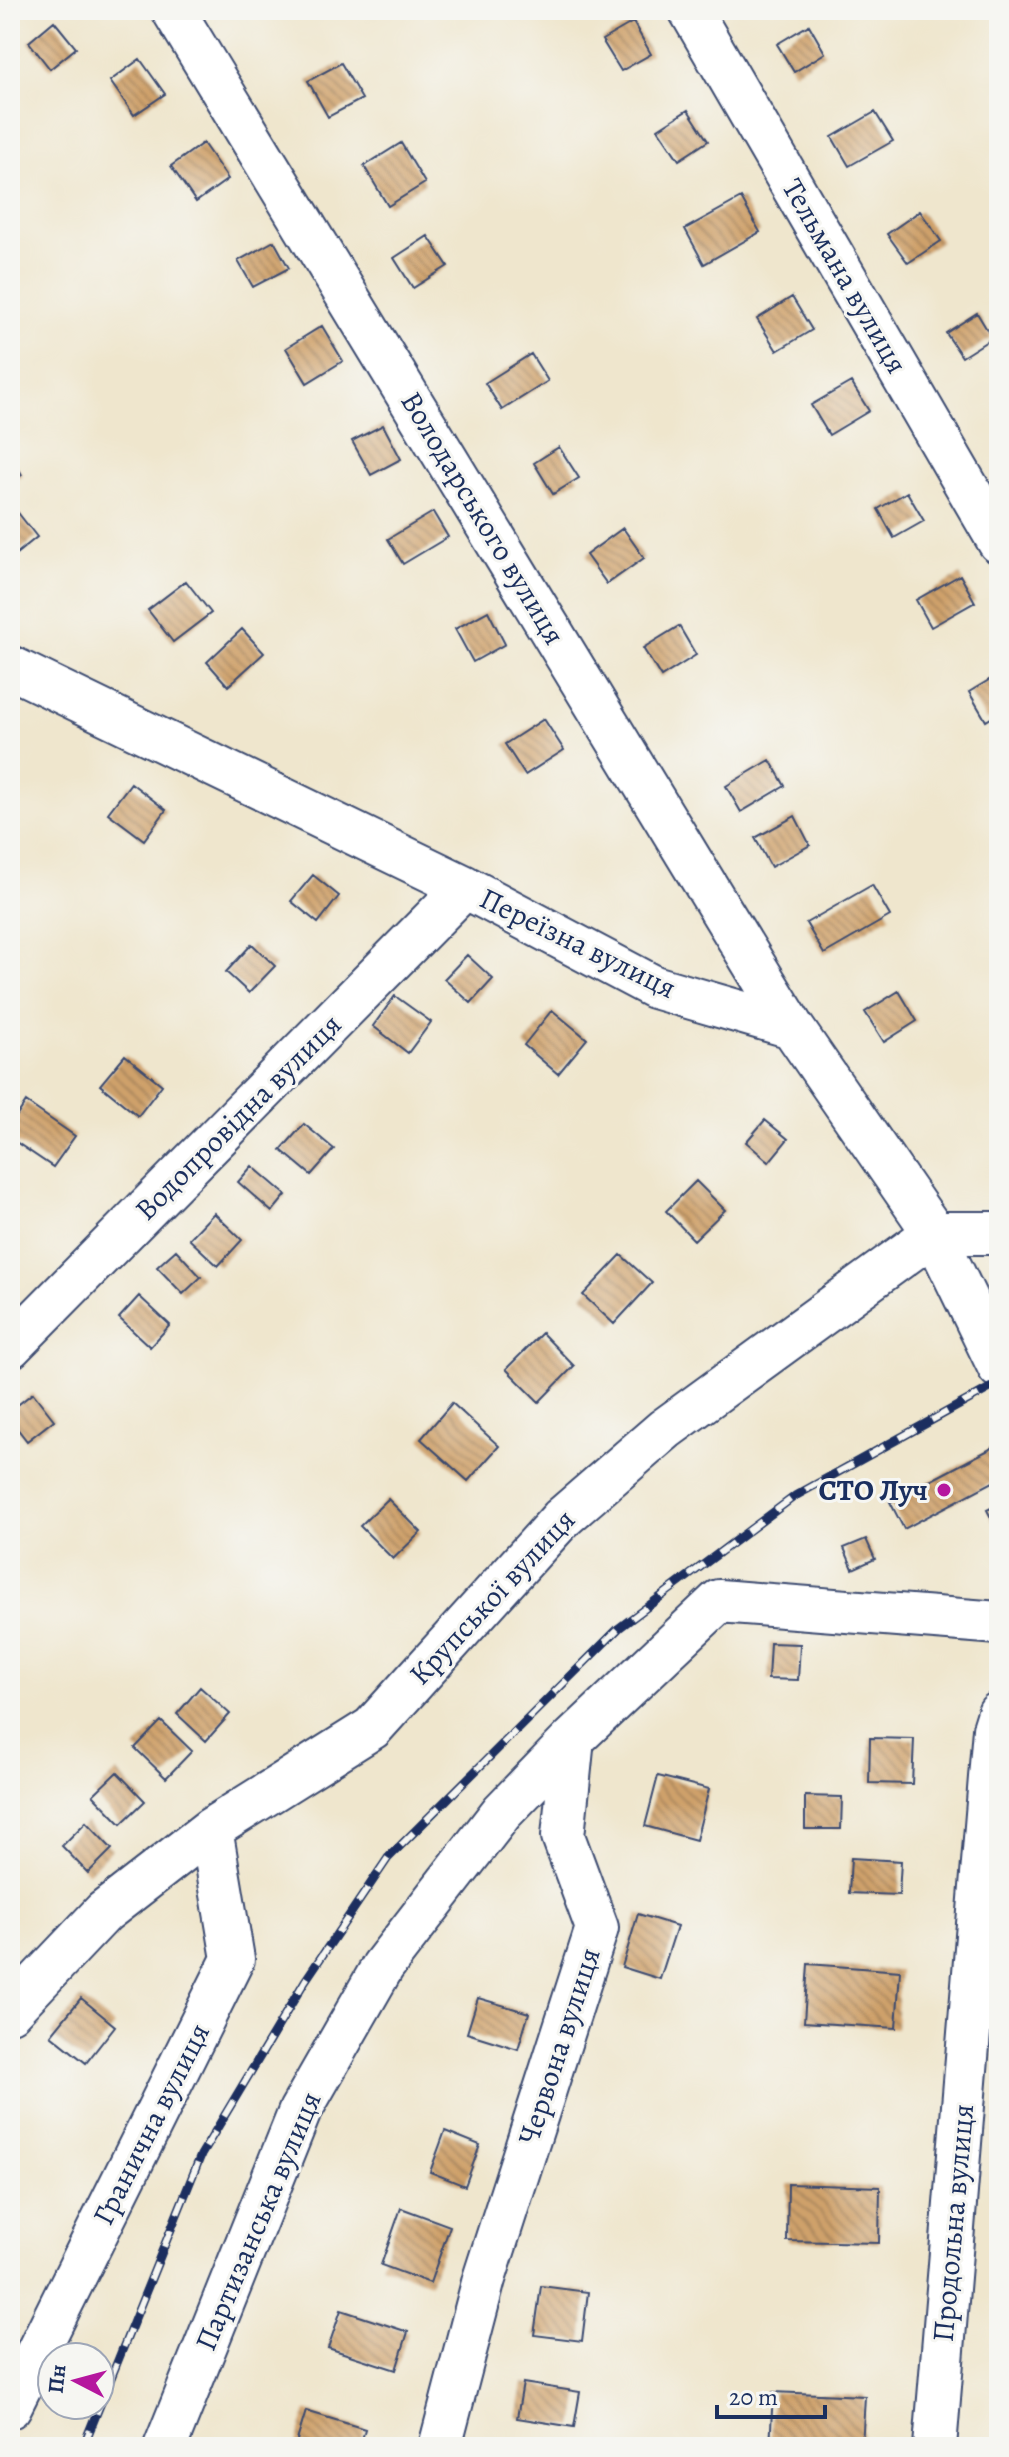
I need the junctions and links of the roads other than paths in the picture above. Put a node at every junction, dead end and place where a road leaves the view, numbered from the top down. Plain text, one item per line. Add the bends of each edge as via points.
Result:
1 (173, 10) edge
2 (690, 10) edge
3 (999, 542) edge
4 (10, 667) edge
5 (465, 887) junction
6 (792, 1027) junction
7 (934, 1233) junction
8 (999, 1233) edge
9 (10, 1347) edge
10 (999, 1367) edge
11 (999, 1623) edge
12 (999, 1713) edge
13 (573, 1739) junction
14 (211, 1829) junction
15 (10, 2011) edge
16 (10, 2407) edge
17 (165, 2447) edge
18 (440, 2447) edge
19 (935, 2447) edge

1 - 6 street, Володарського вулиця
2 - 3 street, Тельмана вулиця
4 - 5 street, Переїзна вулиця
5 - 6 street, Переїзна вулиця via 654,987
5 - 9 street, Водопровідна вулиця
6 - 7 street
7 - 8 street
7 - 10 street
7 - 14 street, Крупської вулиця via 665,1429 561,1519 372,1728
11 - 13 street via 719,1601
12 - 19 street, Продольна вулиця
13 - 17 street, Партизанська вулиця via 502,1812 368,1992 300,2111
13 - 18 street, Червона вулиця via 563,1836 597,1928 484,2279
14 - 15 street, Крупської вулиця via 104,1912
14 - 16 street, Гранична вулиця via 233,1959

